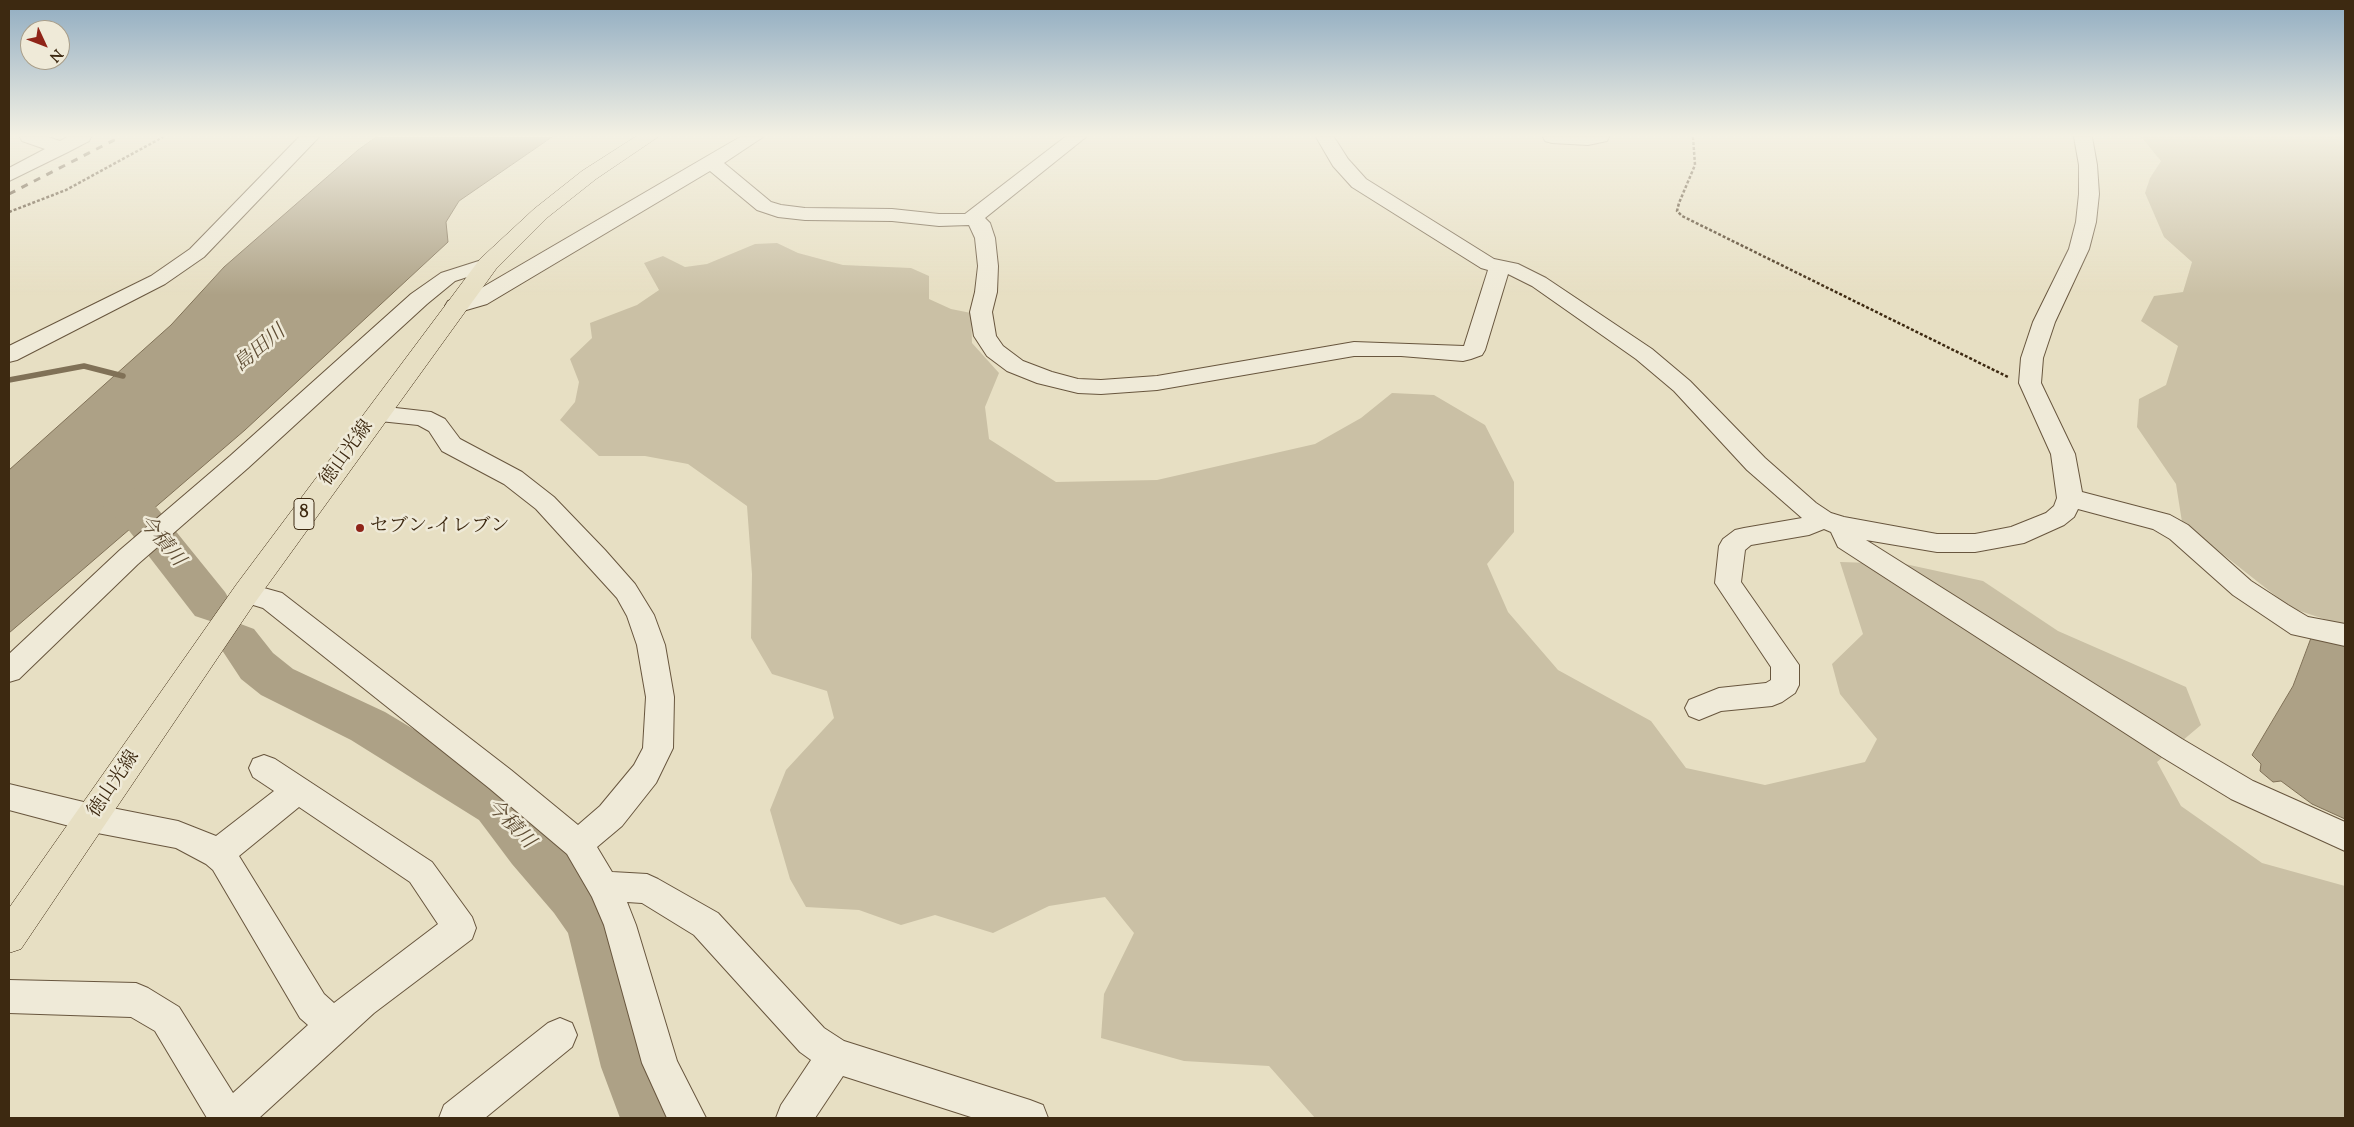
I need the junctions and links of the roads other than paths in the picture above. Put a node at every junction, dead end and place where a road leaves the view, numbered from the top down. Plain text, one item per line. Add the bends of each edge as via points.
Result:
1 (257, 190) edge
2 (571, 190) edge
3 (665, 190) edge
4 (742, 190) edge
5 (1009, 190) edge
6 (1370, 190) edge
7 (2089, 190) edge
8 (972, 218) junction
9 (488, 264) junction
10 (1499, 268) junction
11 (456, 306) junction
12 (9, 355) edge
13 (378, 414) junction
14 (2070, 498) junction
15 (1832, 522) junction
16 (246, 593) junction
17 (2345, 635) edge
18 (9, 671) edge
19 (1699, 708) dead end
20 (264, 768) dead end
21 (298, 790) junction
22 (9, 797) edge
23 (92, 818) junction
24 (2345, 837) edge
25 (578, 844) junction
26 (217, 854) junction
27 (605, 890) junction
28 (9, 938) edge
29 (9, 996) edge
30 (334, 1024) junction
31 (560, 1035) dead end
32 (835, 1056) junction
33 (228, 1118) edge
34 (233, 1118) edge
35 (457, 1118) edge
36 (688, 1118) edge
37 (794, 1118) edge
38 (1030, 1118) edge

1 - 12 lane via 197,253 158,280
2 - 9 main road, 徳山光線 / 8 via 541,213
3 - 11 street via 479,299
4 - 8 street via 764,206 778,211 939,220
5 - 8 street
6 - 10 street
7 - 14 street via 2079,249 2044,322 2032,358 2030,383 2063,454
8 - 10 street via 980,223 985,238 988,266 981,312 985,336 995,351 1016,366 1045,378 1078,386 1157,384 1354,349 1462,354 1474,350
9 - 11 main road, 徳山光線 / 8
9 - 18 street via 448,277 419,299 239,462 128,557
10 - 15 street via 1511,268 1540,282 1644,354 1682,386 1756,464 1807,508
11 - 13 main road, 徳山光線 / 8
13 - 16 main road, 徳山光線 / 8
13 - 25 street via 423,418 437,425 451,445 513,478 545,502 626,591 640,615 651,645 660,697 658,748 645,774 611,816
14 - 15 street via 2065,511 2055,519 2015,536 1975,543 1937,543
14 - 17 street via 2161,522 2179,532 2242,588 2278,612 2301,626
15 - 19 street via 1744,537 1732,546 1728,583 1785,665 1785,685 1772,694 1719,700
15 - 24 street via 1847,540 2172,748 2242,790
16 - 23 main road, 徳山光線 / 8
16 - 25 street via 272,600
20 - 21 street
21 - 26 street
21 - 30 street via 421,872 460,928
22 - 23 street
23 - 26 street via 178,835
23 - 28 main road, 徳山光線 / 8
25 - 27 street
26 - 30 street via 224,860 312,1006
27 - 32 street via 615,886 648,889 706,924 812,1040
27 - 36 street via 620,925 660,1063 676,1100
29 - 33 street via 136,1000 167,1019
30 - 34 street
31 - 35 street
32 - 37 street
32 - 38 street

